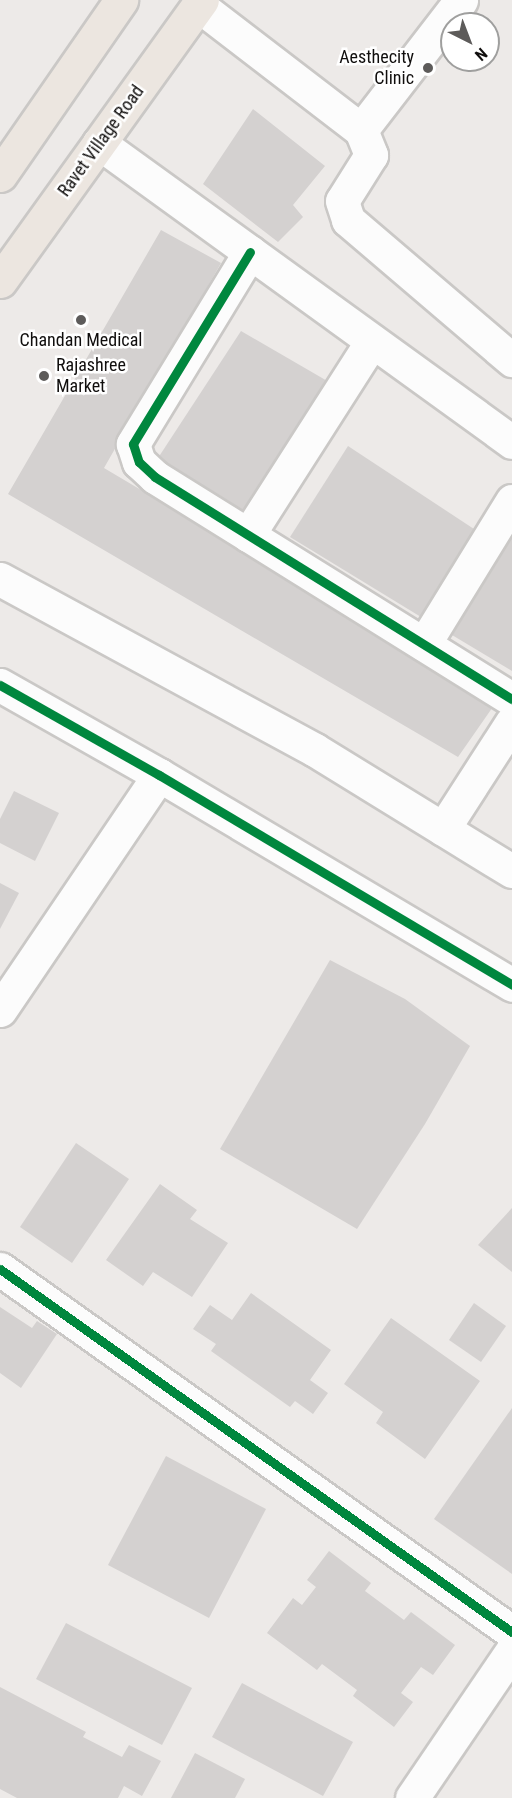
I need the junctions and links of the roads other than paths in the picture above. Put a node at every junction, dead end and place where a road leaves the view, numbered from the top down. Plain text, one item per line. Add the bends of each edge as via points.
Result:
1 (121, 0) edge
2 (461, 0) edge
3 (200, 2) edge
4 (361, 130) junction
5 (99, 143) junction
6 (0, 175) edge
7 (250, 252) junction
8 (0, 281) edge
9 (372, 340) junction
10 (512, 360) edge
11 (512, 442) edge
12 (512, 501) edge
13 (248, 535) junction
14 (0, 579) edge
15 (424, 644) junction
16 (0, 684) edge
17 (512, 699) edge
18 (512, 722) edge
19 (159, 775) junction
20 (443, 829) junction
21 (512, 871) edge
22 (512, 985) edge
23 (0, 1010) edge
24 (0, 1269) edge
25 (512, 1632) edge
26 (512, 1652) edge
27 (412, 1798) edge

1 - 6 main road
2 - 4 street
3 - 4 street
3 - 5 main road, Ravet Village Road
4 - 10 street via 370,155 342,201 348,220
5 - 7 street
5 - 8 main road, Ravet Village Road
7 - 9 street
7 - 13 street via 133,444 139,462 154,477
9 - 11 street
9 - 13 street
12 - 15 street
13 - 15 street
14 - 20 street via 315,750
15 - 17 street
16 - 19 street
18 - 20 street
19 - 22 street
19 - 23 street
20 - 21 street
24 - 25 street
26 - 27 street

